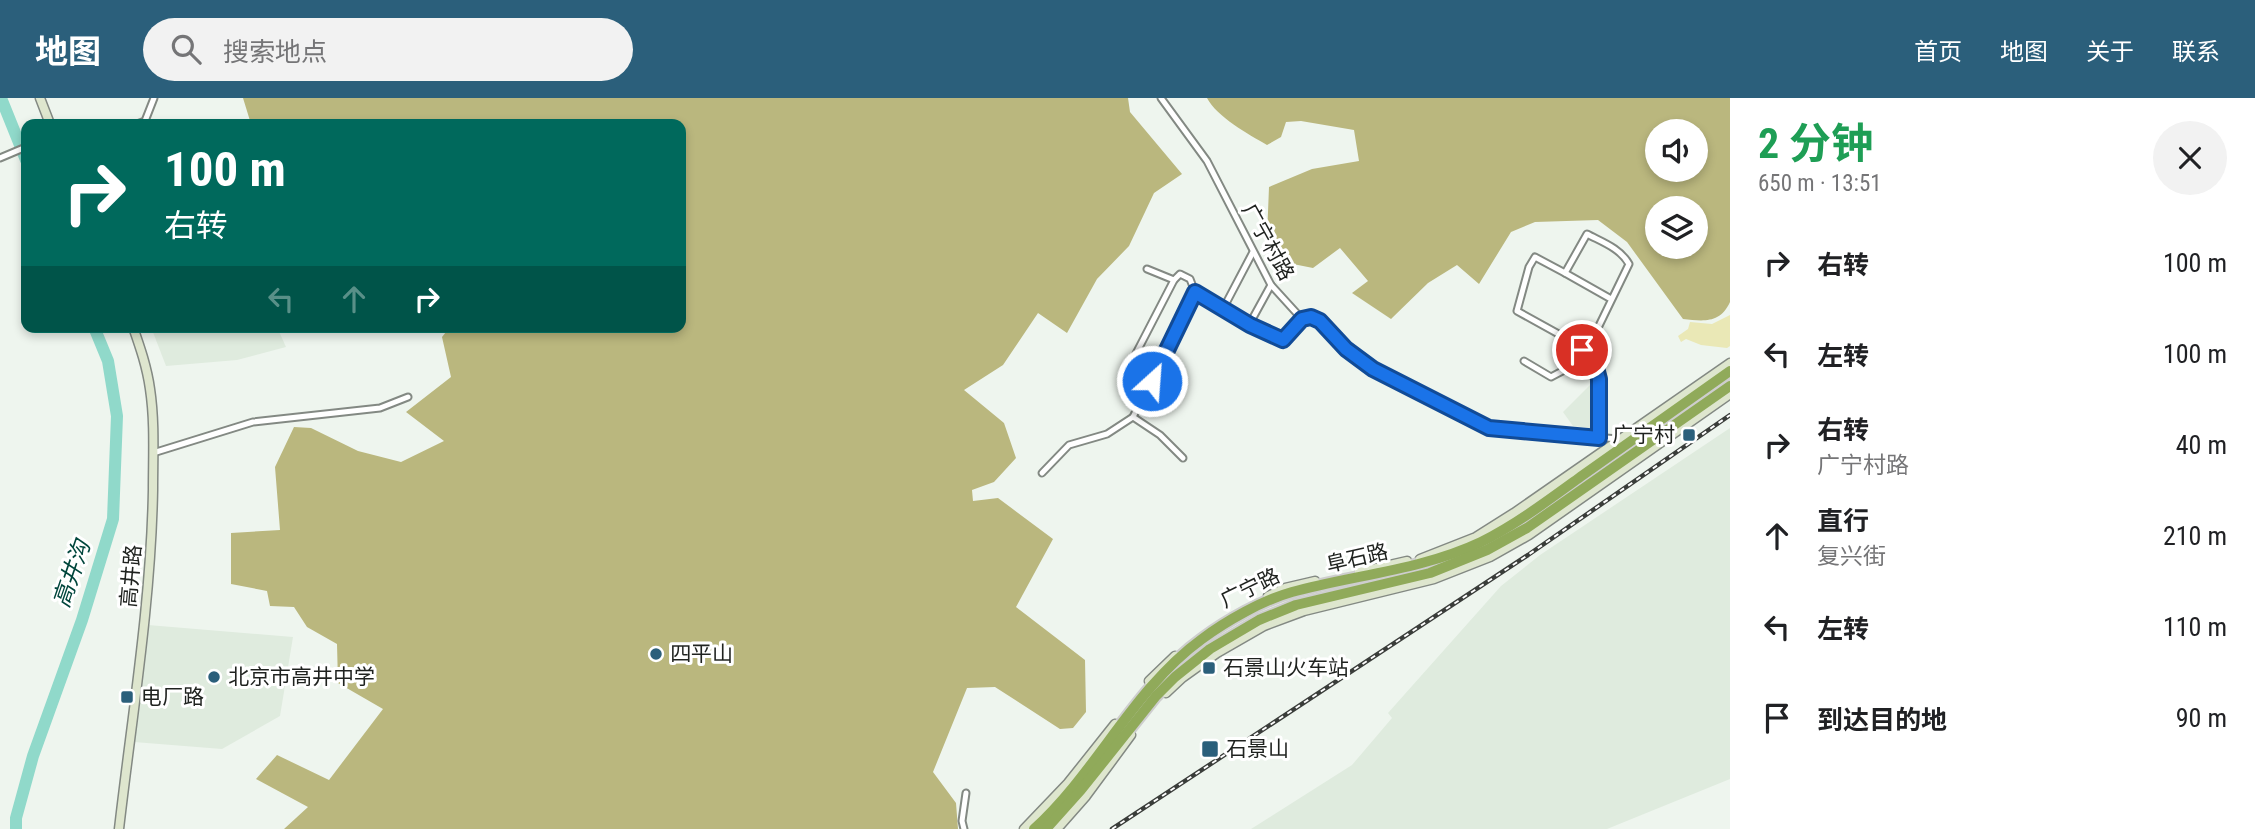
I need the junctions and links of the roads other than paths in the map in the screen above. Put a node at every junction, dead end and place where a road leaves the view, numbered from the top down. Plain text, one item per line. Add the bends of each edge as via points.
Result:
1 (40, 98) edge
2 (154, 98) edge
3 (1161, 98) edge
4 (48, 119) edge
5 (146, 119) edge
6 (21, 149) edge
7 (2, 157) edge
8 (1254, 252) junction
9 (1147, 269) dead end
10 (1565, 273) junction
11 (1174, 280) junction
12 (1271, 285) junction
13 (1195, 292) junction
14 (1611, 299) junction
15 (1223, 309) junction
16 (1302, 319) junction
17 (1250, 325) junction
18 (135, 333) edge
19 (1589, 357) junction
20 (1524, 361) dead end
21 (1730, 363) edge
22 (1595, 364) junction
23 (1730, 371) edge
24 (1152, 381) junction
25 (1730, 386) edge
26 (1730, 394) edge
27 (408, 397) dead end
28 (1133, 417) junction
29 (1599, 438) junction
30 (1620, 439) junction
31 (153, 453) junction
32 (1183, 458) dead end
33 (1042, 473) dead end
34 (966, 793) dead end
35 (119, 829) edge
36 (964, 829) edge
37 (1024, 829) edge
38 (1034, 829) edge
39 (1046, 829) edge
40 (1057, 829) edge

1 - 4 street
2 - 5 street
3 - 8 street, 广宁村路 via 1207,161
6 - 7 street
8 - 12 street, 广宁村路
8 - 15 street
9 - 11 street
10 - 14 street
10 - 14 street via 1587,234 1617,250 1629,264
10 - 19 street via 1535,257 1517,310 1573,342
11 - 13 street via 1180,274 1190,279
11 - 24 street via 1129,368
12 - 16 street, 广宁村路
12 - 17 street
13 - 15 street
13 - 24 street
14 - 22 street via 1595,334
15 - 17 street
16 - 17 street via 1283,340
16 - 29 street, 广宁村路 via 1320,321 1373,369 1489,428
18 - 31 street, 高井路 via 150,389
19 - 20 street via 1551,377
19 - 22 street
21 - 30 street, 广宁路
22 - 29 street
23 - 38 highway, 阜石路 via 1521,519 1480,542 1426,562 1289,593 1202,639 1167,670
24 - 28 street
25 - 39 highway, 阜石路 via 1527,528 1487,550 1430,573 1296,605 1210,649 1156,696
26 - 40 street, 广宁路 via 1529,535 1490,556 1434,579 1304,611 1264,626 1217,653 1154,705
27 - 31 street via 380,408 253,422
28 - 32 street
28 - 33 street via 1107,434 1069,445
29 - 30 street
30 - 37 street, 广宁路 via 1476,537 1423,558 1285,587 1199,636 1163,666 1068,783
31 - 35 street, 高井路 via 147,600
34 - 36 street

